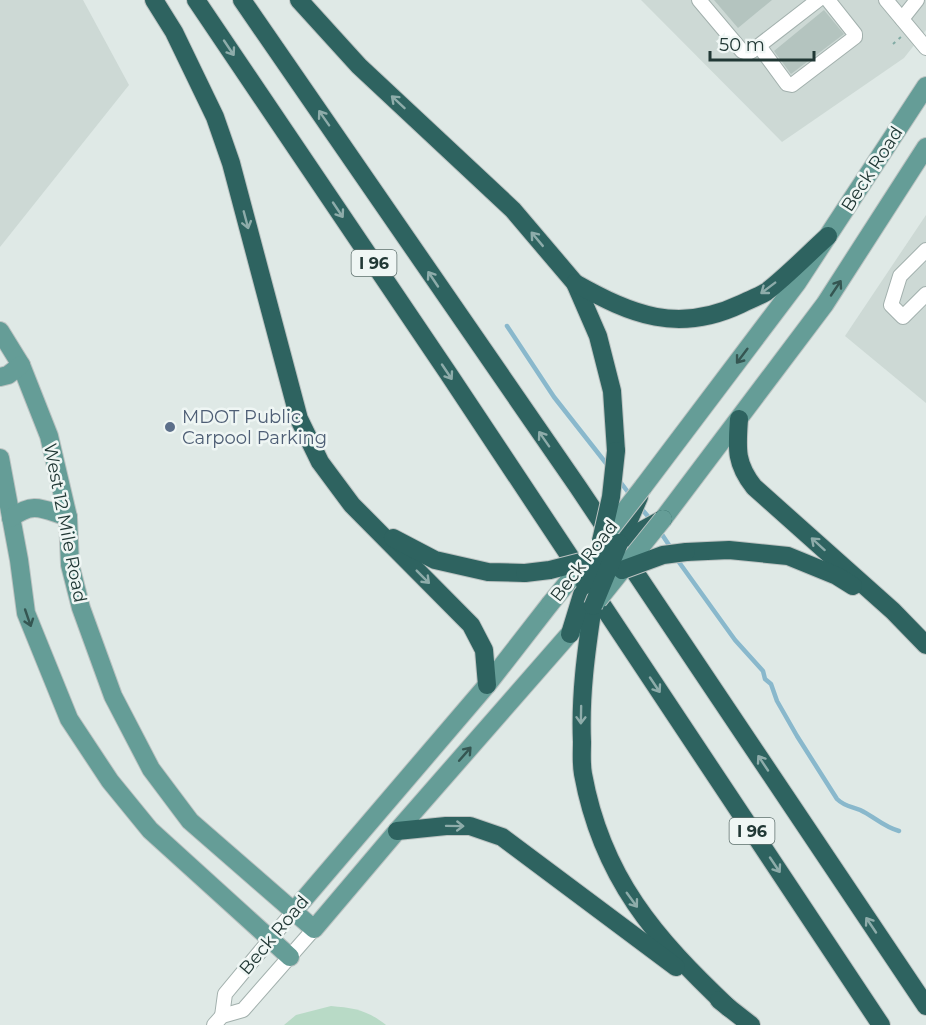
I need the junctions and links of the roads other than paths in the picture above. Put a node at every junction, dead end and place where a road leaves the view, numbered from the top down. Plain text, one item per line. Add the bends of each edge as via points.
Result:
1 (154, 0) edge
2 (196, 0) edge
3 (242, 0) edge
4 (299, 0) edge
5 (699, 0) edge
6 (818, 0) edge
7 (828, 0) edge
8 (886, 0) edge
9 (916, 0) edge
10 (902, 20) junction
11 (759, 46) junction
12 (926, 48) edge
13 (926, 86) edge
14 (926, 147) edge
15 (828, 236) junction
16 (926, 250) edge
17 (575, 283) junction
18 (926, 294) edge
19 (0, 331) edge
20 (21, 364) junction
21 (0, 377) edge
22 (739, 419) junction
23 (0, 458) edge
24 (643, 487) joint
25 (352, 505) junction
26 (68, 517) junction
27 (11, 518) junction
28 (663, 519) junction
29 (600, 550) junction
30 (622, 570) junction
31 (605, 577) junction
32 (585, 585) junction
33 (550, 604) junction
34 (593, 606) junction
35 (893, 611) junction
36 (570, 634) junction
37 (926, 645) edge
38 (487, 685) junction
39 (397, 831) junction
40 (293, 912) junction
41 (314, 929) junction
42 (270, 939) junction
43 (290, 957) junction
44 (926, 1006) edge
45 (729, 1008) junction
46 (218, 1021) edge
47 (751, 1025) edge
48 (881, 1025) edge

1 -> 25 highway via 215,117 300,419 320,462
2 -> 48 highway, I 96
44 -> 3 highway, I 96 via 578,487
17 -> 4 highway via 513,210 359,66
5 - 11 street via 742,51 748,53
6 - 11 street
7 - 11 street via 855,37 792,85 787,84
8 - 10 street
9 - 10 street
10 - 12 street
13 - 15 main road, Beck Road
22 -> 14 main road, Beck Road via 825,304
15 -> 17 highway via 765,292 725,311 690,320 656,318 631,311
15 -> 24 main road, Beck Road via 798,283
16 - 18 street via 900,276 891,306 903,317
17 - 29 highway, bridge via 598,336 612,392 616,451
19 - 20 main road, West 12 Mile Road
20 - 21 main road
20 - 26 main road, West 12 Mile Road via 49,436
22 - 28 main road, Beck Road
35 -> 22 highway via 749,481 739,463
23 - 27 main road
24 - 29 highway, bridge
25 - 29 highway, bridge via 393,538 435,560 488,573 550,570
25 -> 38 highway via 471,625 484,650
26 - 27 main road via 32,506
26 - 40 main road, West 12 Mile Road via 70,565 81,608 113,696 151,770 190,820
27 -> 42 main road via 26,613 69,719 110,781 150,830
28 - 29 highway, bridge
28 - 30 main road, Beck Road, bridge
29 - 31 highway, bridge
29 - 32 highway, bridge
29 - 33 main road, Beck Road, bridge
30 - 31 highway, bridge
30 - 34 main road, Beck Road, bridge
30 - 35 highway, bridge via 663,555 686,552 729,550 788,556 837,576
31 - 32 highway, bridge
31 - 34 highway, bridge
32 - 33 highway, bridge
32 - 36 highway
33 - 38 main road, Beck Road
34 - 36 main road, Beck Road
34 -> 45 highway via 581,718 583,772 597,829 625,890 656,934
35 - 37 highway
39 -> 36 main road, Beck Road
38 - 40 main road, Beck Road
39 - 41 main road, Beck Road
39 -> 45 highway via 470,826 502,837
40 - 41 main road, West 12 Mile Road
40 - 42 street, Beck Road
41 - 43 street, Beck Road
42 - 43 main road
42 - 46 street, Beck Road via 225,994
43 - 46 street, Beck Road via 243,1010
45 - 47 highway

